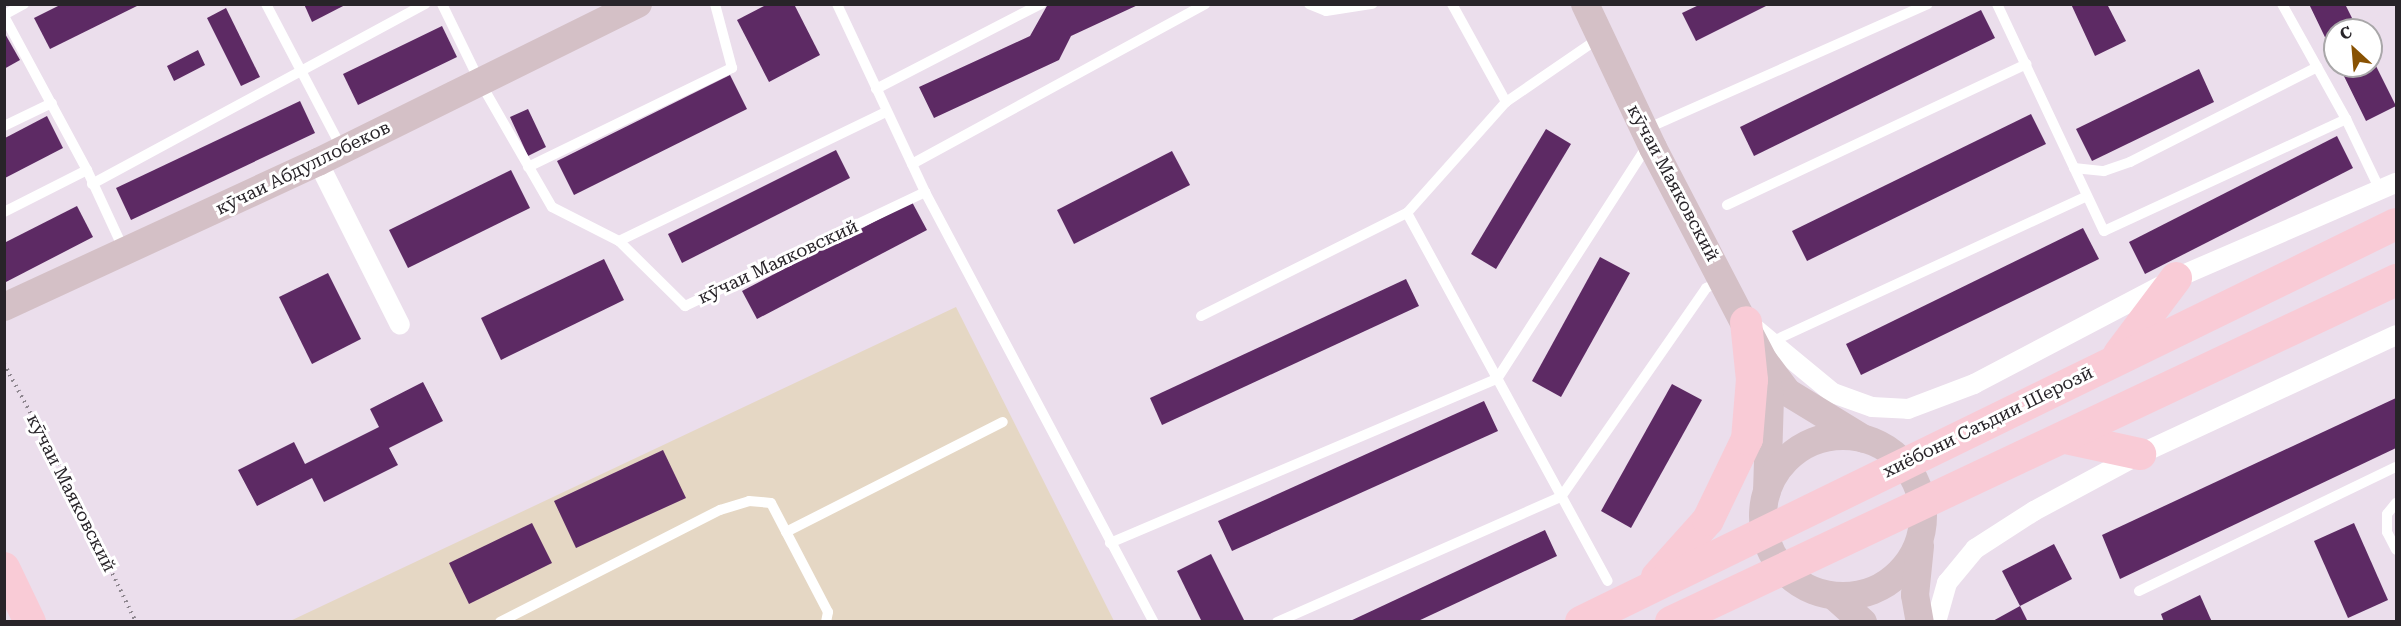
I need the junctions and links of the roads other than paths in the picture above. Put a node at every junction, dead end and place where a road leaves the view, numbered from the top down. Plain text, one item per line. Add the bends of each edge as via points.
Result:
1 (24, 4) edge
2 (266, 4) edge
3 (425, 4) edge
4 (442, 4) edge
5 (638, 4) edge
6 (715, 4) edge
7 (837, 4) edge
8 (1041, 4) edge
9 (1205, 4) edge
10 (1309, 4) edge
11 (1372, 4) edge
12 (1452, 4) edge
13 (1928, 4) edge
14 (1997, 4) edge
15 (2282, 4) edge
16 (1589, 6) edge
17 (4, 15) edge
18 (1599, 38) junction
19 (2026, 64) junction
20 (2317, 67) junction
21 (302, 69) junction
22 (480, 82) junction
23 (876, 89) junction
24 (1506, 102) junction
25 (52, 103) junction
26 (886, 112) junction
27 (2346, 119) junction
28 (4, 126) edge
29 (1648, 139) junction
30 (330, 156) junction
31 (912, 164) junction
32 (528, 167) junction
33 (2074, 168) junction
34 (87, 170) junction
35 (92, 184) junction
36 (2388, 187) edge
37 (925, 192) junction
38 (2087, 196) junction
39 (1727, 205) dead end
40 (4, 212) edge
41 (1407, 213) junction
42 (2397, 224) edge
43 (619, 241) junction
44 (126, 254) junction
45 (2176, 279) junction
46 (1724, 280) junction
47 (2397, 280) edge
48 (4, 307) edge
49 (1201, 316) dead end
50 (400, 325) dead end
51 (2397, 335) edge
52 (1760, 344) junction
53 (2115, 359) junction
54 (1497, 379) junction
55 (1003, 422) dead end
56 (2066, 438) junction
57 (1864, 439) junction
58 (2140, 454) junction
59 (1904, 464) junction
60 (2397, 467) edge
61 (1767, 491) junction
62 (1561, 497) junction
63 (1922, 501) junction
64 (2397, 503) edge
65 (1764, 531) junction
66 (786, 532) junction
67 (1921, 535) junction
68 (1110, 543) junction
69 (2397, 550) edge
70 (4, 568) edge
71 (1781, 568) junction
72 (1608, 581) dead end
73 (1645, 590) junction
74 (2139, 591) dead end
75 (1834, 596) junction
76 (30, 621) edge
77 (500, 621) edge
78 (826, 621) edge
79 (1154, 621) edge
80 (1277, 621) edge
81 (1581, 621) edge
82 (1671, 621) edge
83 (1863, 621) edge
84 (1920, 621) edge
85 (1936, 621) edge

1 - 17 lane
2 - 21 lane
3 - 21 lane
4 - 22 lane
5 - 22 street, кӯчаи Абдуллобеков
6 - 32 lane via 732,68
7 - 23 lane
8 - 23 lane
9 - 31 lane
10 - 11 lane via 1326,11
12 - 24 lane
13 - 29 lane
14 - 19 lane
15 - 20 lane
16 - 18 street, кӯчаи Маяковский
17 - 25 lane
18 - 24 lane
18 - 29 street, кӯчаи Маяковский
19 - 33 lane
19 - 39 lane
20 - 27 lane
20 - 33 lane via 2130,162 2104,171
21 - 30 lane
21 - 35 lane
22 - 30 street, кӯчаи Абдуллобеков
22 - 32 lane, кӯчаи Маяковский
23 - 26 lane
24 - 41 lane
25 - 28 lane
25 - 34 lane
26 - 31 lane
26 - 43 lane
27 - 36 lane
27 - 38 lane via 2104,231
29 - 46 street, кӯчаи Маяковский
29 - 54 lane
30 - 44 street, кӯчаи Абдуллобеков
30 - 50 street
31 - 37 lane
32 - 43 lane, кӯчаи Маяковский via 552,207
33 - 38 lane
34 - 35 lane
34 - 40 lane
35 - 44 lane
36 - 45 street
37 - 43 lane, кӯчаи Маяковский via 685,306
37 - 68 lane
38 - 52 lane
41 - 49 lane
41 - 54 lane
42 - 53 main road, хиёбони Саъдии Шерозӣ
44 - 48 street, кӯчаи Абдуллобеков
45 - 52 street via 1974,384 1908,409 1872,407 1833,393
45 - 53 main road
46 - 52 street, кӯчаи Маяковский
46 - 62 lane via 1706,288
47 - 56 main road
51 - 58 street
52 - 57 street, кӯчаи Маяковский via 1787,393
52 - 61 street, кӯчаи Маяковский via 1770,397
52 - 73 main road via 1752,380 1747,440 1708,520
53 - 59 main road, хиёбони Саъдии Шерозӣ
54 - 62 lane
54 - 68 lane
55 - 66 lane
56 - 58 main road
56 - 63 main road
57 - 59 street, кӯчаи Маяковский via 1886,448
57 - 61 street, кӯчаи Маяковский via 1840,436 1816,441 1795,452 1778,469
58 - 85 street via 2034,511 1975,549 1947,584
59 - 63 street, кӯчаи Маяковский
59 - 65 main road, хиёбони Саъдии Шерозӣ
60 - 74 lane
61 - 65 street, кӯчаи Маяковский
62 - 72 lane
62 - 80 lane
63 - 67 street, кӯчаи Маяковский
63 - 71 main road
64 - 69 lane via 2387,514 2387,532
65 - 71 street, кӯчаи Маяковский
65 - 73 main road, хиёбони Саъдии Шерозӣ
66 - 77 lane via 771,503 749,501 720,510
66 - 78 lane via 828,612
67 - 75 street, кӯчаи Маяковский via 1898,574 1879,588 1857,595
67 - 84 street, кӯчаи Маяковский via 1915,595
68 - 79 lane
70 - 76 main road
71 - 75 street, кӯчаи Маяковский via 1805,586
71 - 82 main road
73 - 81 main road, хиёбони Саъдии Шерозӣ
75 - 83 street, кӯчаи Маяковский

